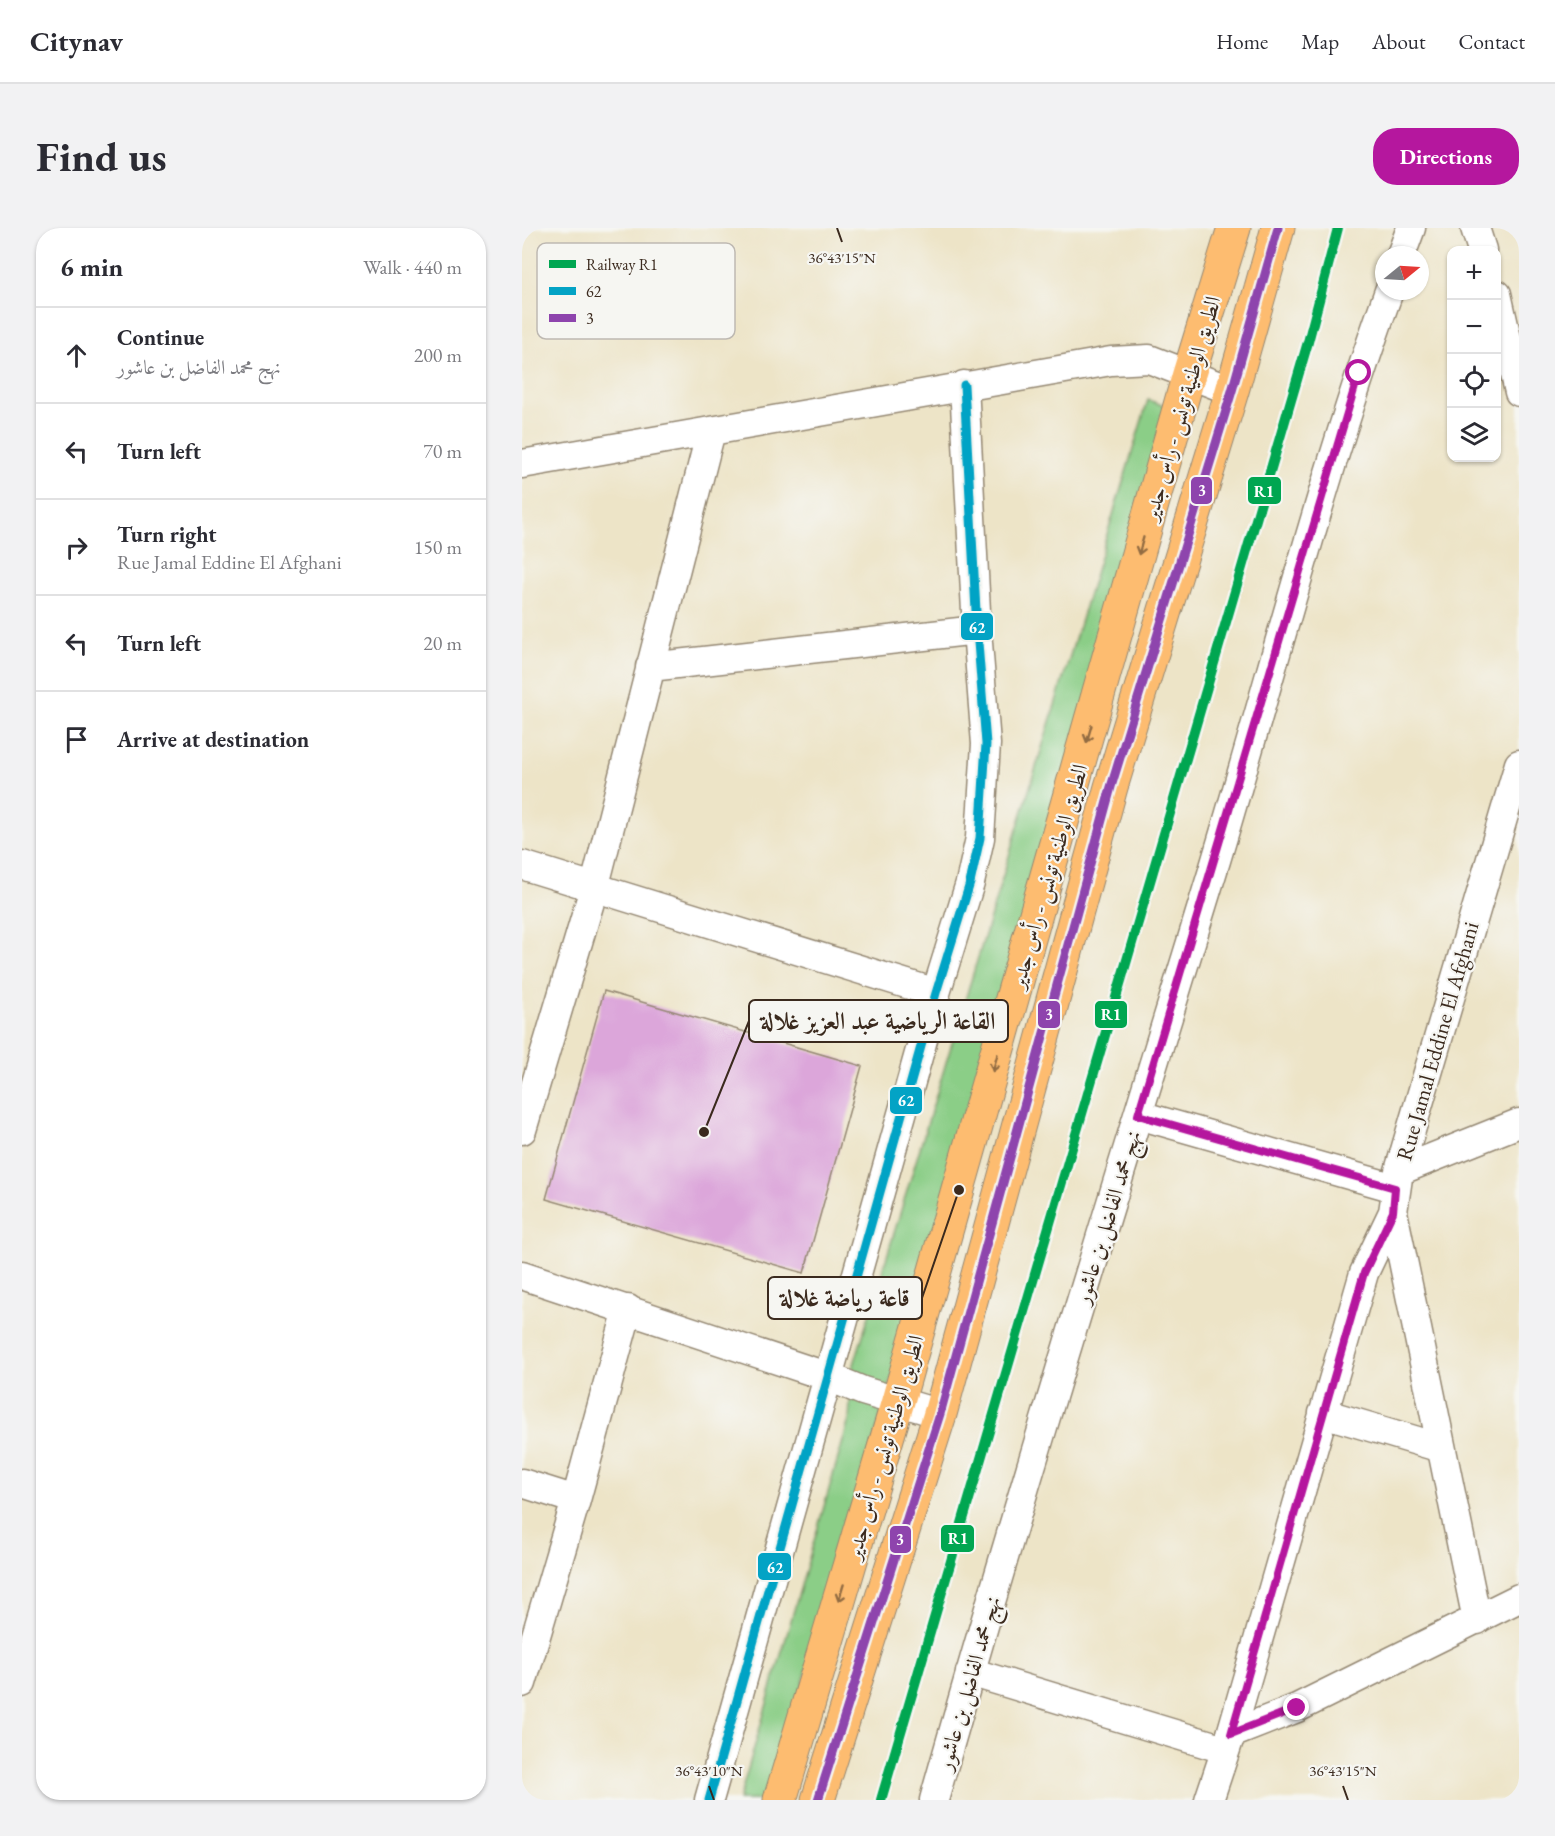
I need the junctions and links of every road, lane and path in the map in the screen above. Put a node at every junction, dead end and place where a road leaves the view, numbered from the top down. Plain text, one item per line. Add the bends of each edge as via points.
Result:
1 (1234, 228) edge
2 (1278, 228) edge
3 (1411, 228) edge
4 (1474, 228) edge
5 (1404, 246) edge
6 (1481, 246) edge
7 (1386, 300) edge
8 (1498, 300) edge
9 (1189, 374) junction
10 (964, 385) junction
11 (1232, 391) junction
12 (1519, 392) edge
13 (711, 431) junction
14 (522, 464) edge
15 (977, 630) junction
16 (650, 668) junction
17 (1519, 764) edge
18 (522, 865) edge
19 (595, 885) junction
20 (936, 993) junction
21 (530, 1068) edge
22 (1138, 1115) junction
23 (1519, 1123) edge
24 (522, 1130) edge
25 (1396, 1190) junction
26 (522, 1275) edge
27 (628, 1309) junction
28 (829, 1377) junction
29 (898, 1401) junction
30 (1323, 1413) junction
31 (940, 1414) junction
32 (1441, 1448) junction
33 (522, 1483) edge
34 (576, 1500) junction
35 (1519, 1599) edge
36 (1477, 1620) junction
37 (970, 1672) junction
38 (522, 1683) edge
39 (1228, 1741) junction
40 (709, 1800) edge
41 (780, 1800) edge
42 (818, 1800) edge
43 (934, 1800) edge
44 (1209, 1800) edge

1 - 9 highway, الطريق الوطنية تونس - رأس جدير
2 - 11 highway, الطريق الوطنية تونس - رأس جدير
3 - 5 street
4 - 6 street
7 - 22 street, نهج محمد الفاضل بن عاشور via 1359,373
8 - 12 street
9 - 10 street via 1149,359 1129,359
9 - 11 street
9 -> 29 highway, الطريق الوطنية تونس - رأس جدير
10 - 13 street
10 - 15 street
11 - 31 highway, الطريق الوطنية تونس - رأس جدير via 1111,787
13 - 14 street
13 - 16 street
15 - 16 street
15 - 20 street via 986,744 980,838
16 - 19 street
17 - 25 street, Rue Jamal Eddine El Afghani
18 - 19 street
19 - 20 street
19 - 21 street
20 - 28 street
21 - 24 street
22 - 25 street
22 - 37 street, نهج محمد الفاضل بن عاشور
23 - 25 street
25 - 30 street, Rue Jamal Eddine El Afghani via 1364,1273
25 - 32 street
26 - 27 street
27 - 28 street
27 - 34 street
28 - 29 street
28 - 40 street
29 - 31 street
29 -> 41 highway, الطريق الوطنية تونس - رأس جدير
30 - 32 street
30 - 39 street, Rue Jamal Eddine El Afghani
31 - 42 highway, الطريق الوطنية تونس - رأس جدير
32 - 36 street
33 - 34 street
34 - 38 street
35 - 36 street
36 - 39 street
37 - 39 street
37 - 43 street, نهج محمد الفاضل بن عاشور
39 - 44 street, Rue Jamal Eddine El Afghani

